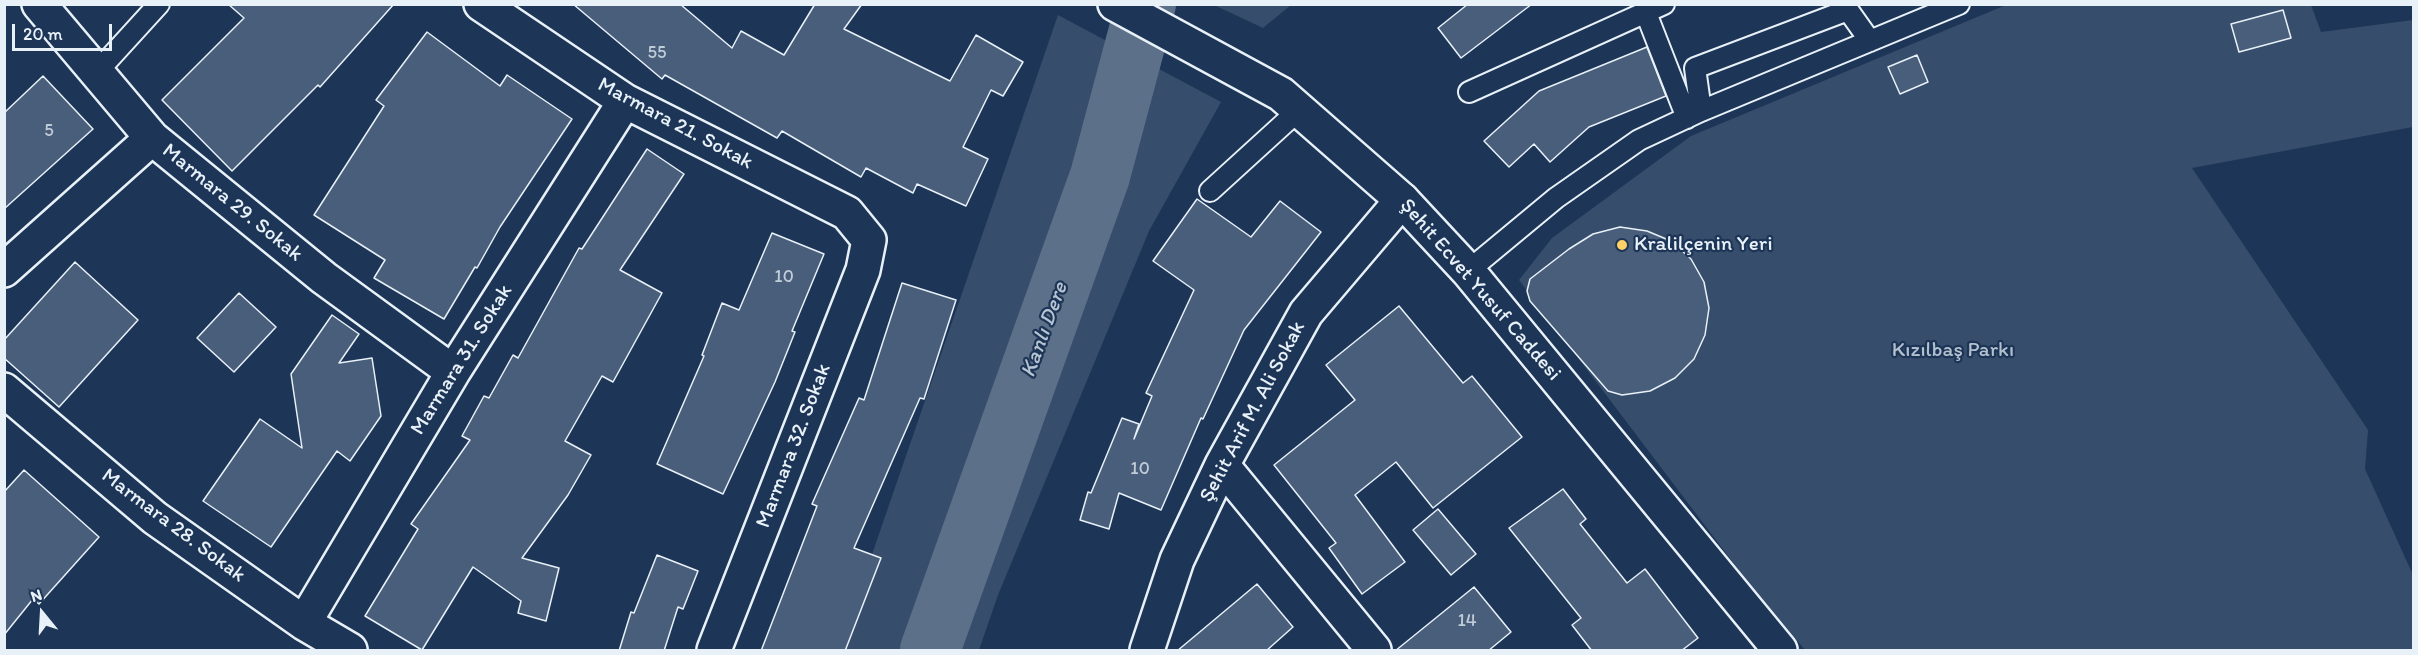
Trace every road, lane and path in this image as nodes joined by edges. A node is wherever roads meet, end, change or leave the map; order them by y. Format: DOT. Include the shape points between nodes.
graph roads {
  1 [pos="39,4"];
  2 [pos="159,4"];
  3 [pos="481,4"];
  4 [pos="1115,4"];
  5 [pos="1959,4"];
  6 [pos="1655,9"];
  7 [pos="1870,41"];
  8 [pos="97,72"];
  9 [pos="1469,92"];
  10 [pos="625,101"];
  11 [pos="1291,101"];
  12 [pos="1694,115"];
  13 [pos="152,138"];
  14 [pos="1210,191"];
  15 [pos="1402,200"];
  16 [pos="869,240"];
  17 [pos="4,270"];
  18 [pos="1468,271"];
  19 [pos="453,372"];
  20 [pos="4,390"];
  21 [pos="1222,465"];
  22 [pos="304,622"];
  23 [pos="350,651"];
  24 [pos="714,651"];
  25 [pos="1147,651"];
  26 [pos="1374,651"];
  27 [pos="1780,651"];
  1 -- 8 [label="street, Marmara 29. Sokak"];
  2 -- 8 [label="lane"];
  3 -- 10 [label="street, Marmara 21. Sokak"];
  4 -- 11 [label="street, Şehit Ecvet Yusuf Caddesi"];
  5 -- 7 [label="lane"];
  6 -- 9 [label="lane"];
  6 -- 12 [label="lane"];
  7 -- 12 [label="lane"];
  7 -- 12 [label="lane" via="1848,10 1695,68"];
  8 -- 13 [label="street, Marmara 29. Sokak"];
  10 -- 16 [label="street, Marmara 21. Sokak" via="848,213"];
  10 -- 19 [label="street, Marmara 31. Sokak"];
  11 -- 14 [label="lane"];
  11 -- 15 [label="street, Şehit Ecvet Yusuf Caddesi"];
  12 -- 18 [label="lane" via="1639,140 1556,198"];
  13 -- 17 [label="street"];
  13 -- 19 [label="street, Marmara 29. Sokak" via="324,278"];
  15 -- 18 [label="street, Şehit Ecvet Yusuf Caddesi"];
  15 -- 21 [label="street, Şehit Arif M. Ali Sokak" via="1306,314"];
  16 -- 24 [label="street, Marmara 32. Sokak" via="863,270"];
  18 -- 27 [label="street, Şehit Ecvet Yusuf Caddesi"];
  19 -- 22 [label="street, Marmara 31. Sokak"];
  20 -- 22 [label="street, Marmara 28. Sokak" via="155,518"];
  21 -- 25 [label="street, Şehit Arif M. Ali Sokak" via="1177,560"];
  21 -- 26 [label="street"];
  22 -- 23 [label="street, Marmara 28. Sokak"];
}
